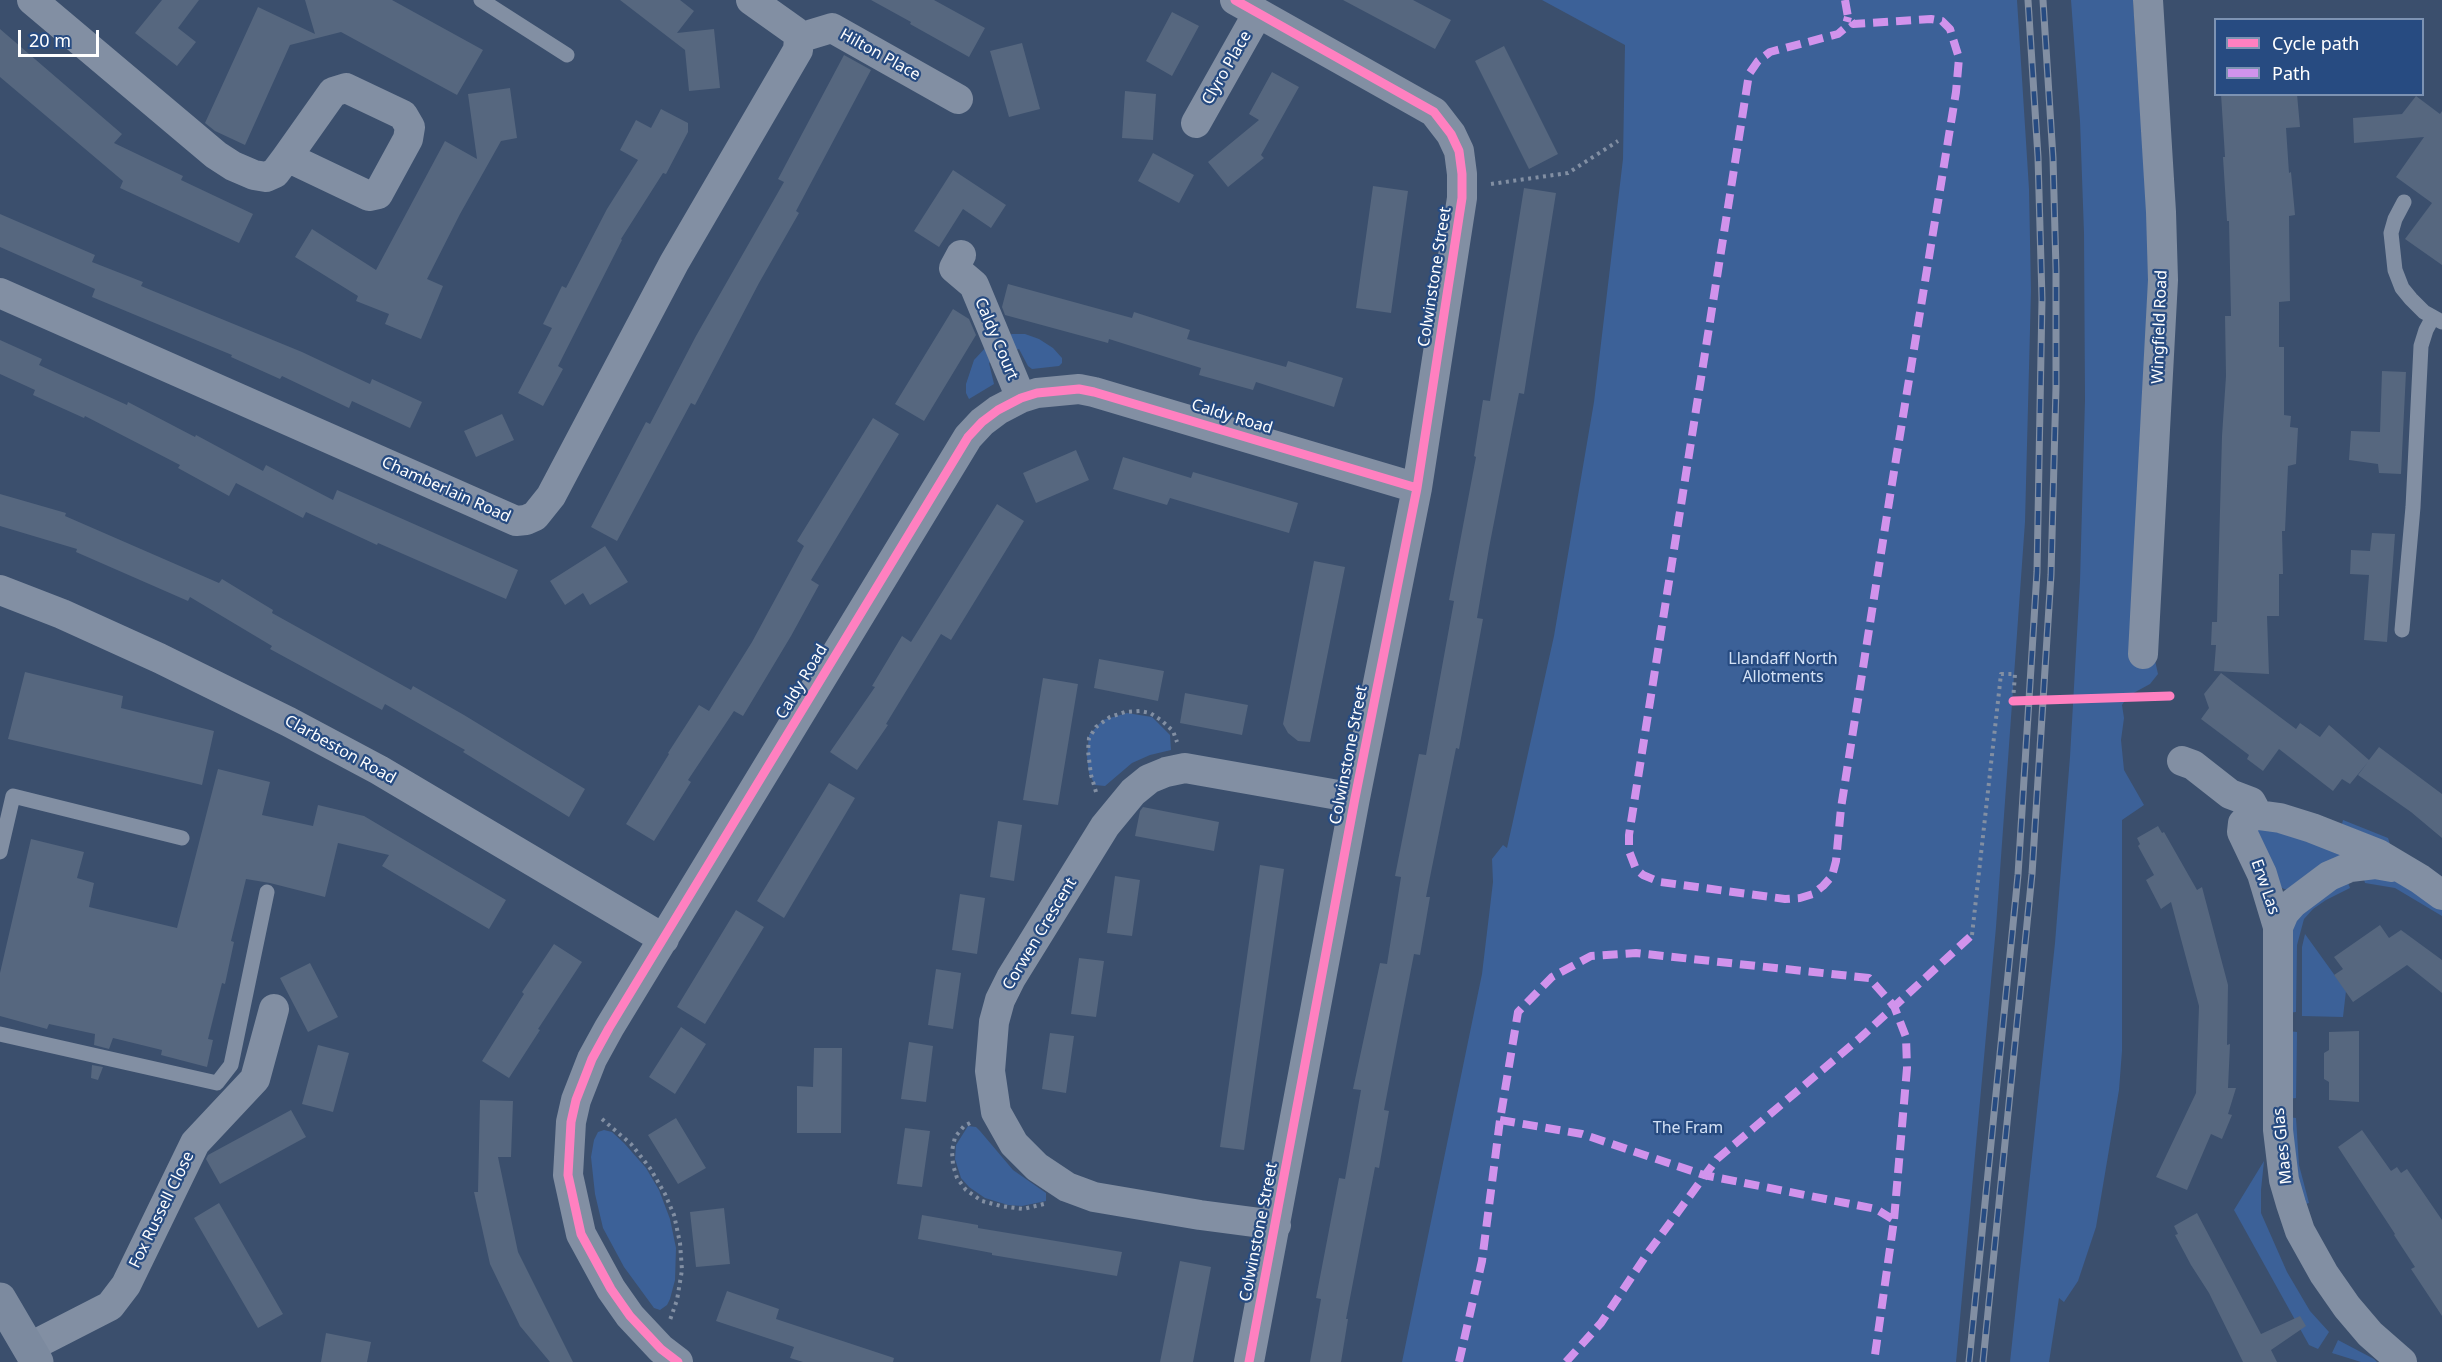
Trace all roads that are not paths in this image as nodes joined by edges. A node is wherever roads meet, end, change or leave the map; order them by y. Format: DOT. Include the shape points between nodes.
graph roads {
  1 [pos="32,0"];
  2 [pos="481,0"];
  3 [pos="751,0"];
  4 [pos="2148,0"];
  5 [pos="1247,7"];
  6 [pos="799,44"];
  7 [pos="567,56"];
  8 [pos="958,99"];
  9 [pos="1196,123"];
  10 [pos="277,167"];
  11 [pos="2404,202"];
  12 [pos="961,255"];
  13 [pos="0,293"];
  14 [pos="2438,320"];
  15 [pos="1021,398"];
  16 [pos="1417,488"];
  17 [pos="0,590"];
  18 [pos="2402,630"];
  19 [pos="2144,654"];
  20 [pos="2182,761"];
  21 [pos="1355,798"];
  22 [pos="2258,815"];
  23 [pos="182,838"];
  24 [pos="0,852"];
  25 [pos="2404,870"];
  26 [pos="267,892"];
  27 [pos="2442,895"];
  28 [pos="2278,927"];
  29 [pos="664,939"];
  30 [pos="274,1009"];
  31 [pos="0,1034"];
  32 [pos="1275,1225"];
  33 [pos="0,1299"];
  34 [pos="33,1354"];
  35 [pos="669,1355"];
  36 [pos="1249,1362"];
  37 [pos="2402,1362"];
  1 -- 10 [label="street" via="216,155 254,175"];
  2 -- 7 [label="lane"];
  3 -- 6 [label="street" via="796,32"];
  4 -- 19 [label="street, Wingfield Road" via="2163,280"];
  5 -- 9 [label="street, Clyro Place"];
  5 -- 16 [label="street, Colwinstone Street" via="1434,112 1459,151 1462,188"];
  6 -- 8 [label="street, Hilton Place" via="832,28"];
  6 -- 13 [label="street, Chamberlain Road" via="674,263 551,496 535,516 526,520 516,521"];
  11 -- 14 [label="lane" via="2391,233 2395,270 2411,299"];
  12 -- 15 [label="street, Caldy Court" via="954,268 974,285"];
  14 -- 18 [label="lane" via="2426,330 2421,346"];
  15 -- 16 [label="street, Caldy Road" via="1058,390 1094,392"];
  15 -- 29 [label="street, Caldy Road" via="982,422 963,444"];
  16 -- 21 [label="street, Colwinstone Street"];
  17 -- 29 [label="street, Clarbeston Road" via="73,619 289,722 389,776"];
  20 -- 22 [label="street" via="2230,794 2251,802"];
  21 -- 32 [label="street, Colwinstone Street"];
  21 -- 32 [label="street, Corwen Crescent" via="1185,768 1149,779 1109,821 1011,978 1000,1000 990,1045 996,1112 1014,1144 1037,1167 1064,1185 1094,1197"];
  22 -- 25 [label="street, Erw Las" via="2312,828 2378,854"];
  22 -- 28 [label="street, Erw Las" via="2243,823 2242,832 2262,874"];
  23 -- 24 [label="lane" via="13,796"];
  25 -- 27 [label="street, Erw Las"];
  25 -- 28 [label="street, Erw Las" via="2375,864 2350,867 2329,876 2293,903"];
  26 -- 31 [label="lane" via="231,1065 217,1083"];
  28 -- 37 [label="street, Maes Glas" via="2278,1130 2286,1188 2300,1231 2324,1274 2370,1334"];
  29 -- 35 [label="street, Caldy Road" via="592,1059 576,1100 568,1175 581,1234 610,1289 630,1316"];
  30 -- 34 [label="street, Fox Russell Close" via="255,1080 195,1143 126,1285 110,1306"];
  32 -- 36 [label="street, Colwinstone Street"];
  33 -- 34 [label="street"];
}
